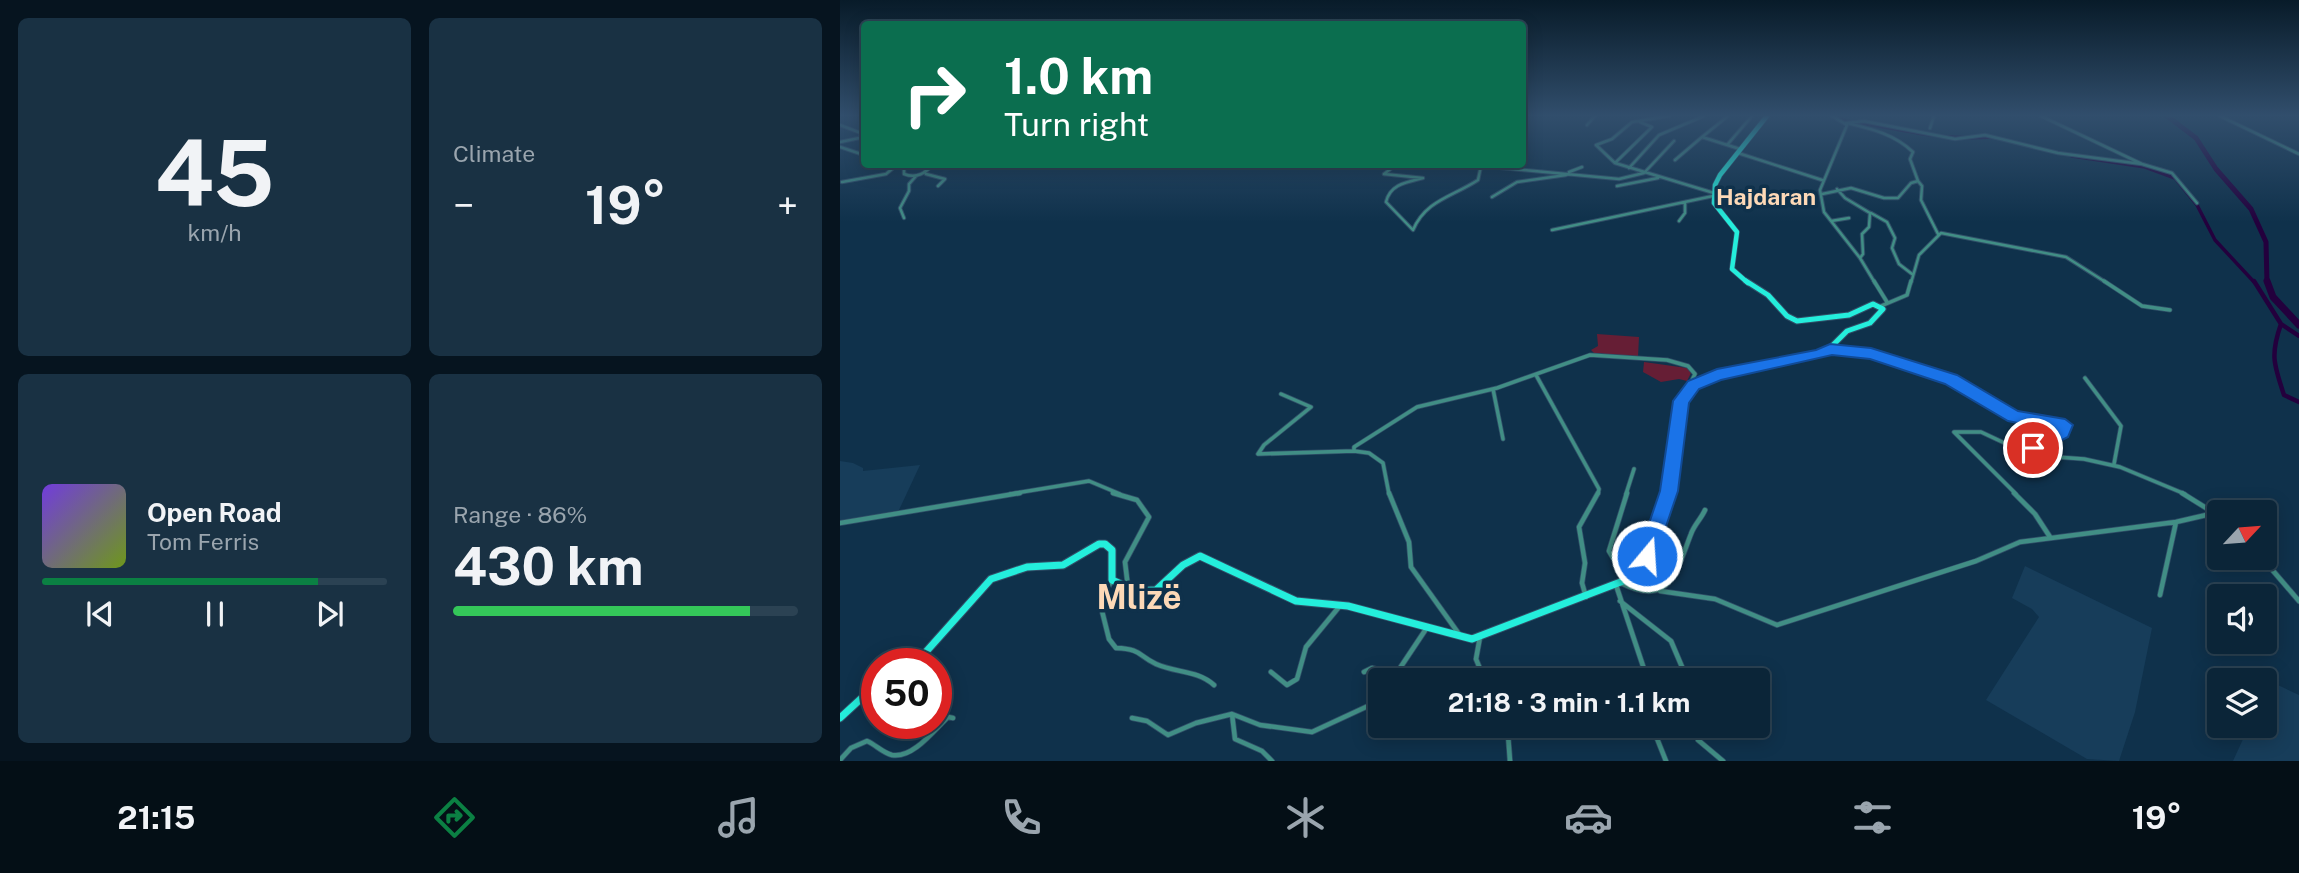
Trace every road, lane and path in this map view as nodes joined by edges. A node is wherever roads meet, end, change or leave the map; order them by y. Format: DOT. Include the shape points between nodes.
graph roads {
  1 [pos="1739,151"];
  2 [pos="1604,152"];
  3 [pos="1627,152"];
  4 [pos="1642,152"];
  5 [pos="1664,152"];
  6 [pos="1685,152"];
  7 [pos="1740,152"];
  8 [pos="1834,152"];
  9 [pos="1913,152"];
  10 [pos="2052,152"];
  11 [pos="2117,152"];
  12 [pos="1675,160"];
  13 [pos="1615,163"];
  14 [pos="2142,163"];
  15 [pos="1582,167"];
  16 [pos="893,168"];
  17 [pos="904,168"];
  18 [pos="930,168"];
  19 [pos="1392,168"];
  20 [pos="1481,168"];
  21 [pos="1503,168"];
  22 [pos="1629,168"];
  23 [pos="1644,173"];
  24 [pos="924,174"];
  25 [pos="1569,174"];
  26 [pos="916,176"];
  27 [pos="1660,177"];
  28 [pos="1822,180"];
  29 [pos="1918,181"];
  30 [pos="842,182"];
  31 [pos="938,186"];
  32 [pos="1617,186"];
  33 [pos="1837,189"];
  34 [pos="1714,194"];
  35 [pos="1821,194"];
  36 [pos="1492,197"];
  37 [pos="1685,202"];
  38 [pos="2195,203"];
  39 [pos="1870,213"];
  40 [pos="904,218"];
  41 [pos="1849,218"];
  42 [pos="1831,220"];
  43 [pos="1679,221"];
  44 [pos="1552,230"];
  45 [pos="1938,234"];
  46 [pos="1860,258"];
  47 [pos="1912,274"];
  48 [pos="1887,302"];
  49 [pos="1881,306"];
  50 [pos="2170,310"];
  51 [pos="1830,350"];
  52 [pos="1536,375"];
  53 [pos="2085,378"];
  54 [pos="1493,389"];
  55 [pos="1281,394"];
  56 [pos="1685,394"];
  57 [pos="1503,439"];
  58 [pos="1354,451"];
  59 [pos="2030,455"];
  60 [pos="2114,464"];
  61 [pos="1634,468"];
  62 [pos="2207,508"];
  63 [pos="1705,510"];
  64 [pos="2207,516"];
  65 [pos="2176,522"];
  66 [pos="840,523"];
  67 [pos="2050,537"];
  68 [pos="2273,570"];
  69 [pos="1112,580"];
  70 [pos="1621,583"];
  71 [pos="1129,589"];
  72 [pos="1660,591"];
  73 [pos="2160,595"];
  74 [pos="1586,597"];
  75 [pos="1620,601"];
  76 [pos="2299,601"];
  77 [pos="1340,605"];
  78 [pos="1427,627"];
  79 [pos="1460,636"];
  80 [pos="1480,637"];
  81 [pos="929,648"];
  82 [pos="1403,668"];
  83 [pos="1480,668"];
  84 [pos="1643,668"];
  85 [pos="1682,668"];
  86 [pos="1368,670"];
  87 [pos="1271,672"];
  88 [pos="1364,672"];
  89 [pos="1214,685"];
  90 [pos="861,699"];
  91 [pos="1368,707"];
  92 [pos="1232,714"];
  93 [pos="840,718"];
  94 [pos="953,718"];
  95 [pos="1132,718"];
  96 [pos="1508,738"];
  97 [pos="1657,738"];
  98 [pos="1698,738"];
  99 [pos="840,760"];
  100 [pos="1272,761"];
  101 [pos="1510,761"];
  102 [pos="1666,761"];
  103 [pos="1723,761"];
  1 -- 34 [label="main road" via="1720,175"];
  2 -- 13 [label="street"];
  3 -- 13 [label="street"];
  4 -- 22 [label="street"];
  5 -- 23 [label="street"];
  6 -- 12 [label="street"];
  7 -- 28 [label="street"];
  8 -- 28 [label="street"];
  9 -- 29 [label="street" via="1910,159"];
  10 -- 14 [label="street"];
  11 -- 14 [label="street"];
  13 -- 22 [label="street"];
  14 -- 38 [label="street" via="2175,175"];
  15 -- 25 [label="street"];
  16 -- 30 [label="street" via="886,174"];
  17 -- 26 [label="street" via="905,175"];
  18 -- 24 [label="street"];
  19 -- 20 [label="street" via="1384,174 1423,178 1396,186 1386,198 1411,230 1420,214 1437,201 1478,180"];
  21 -- 25 [label="street"];
  22 -- 23 [label="street"];
  23 -- 25 [label="street" via="1609,179"];
  23 -- 27 [label="street"];
  24 -- 26 [label="street"];
  24 -- 31 [label="street" via="945,178"];
  25 -- 36 [label="street" via="1532,178"];
  26 -- 40 [label="street" via="900,208"];
  27 -- 32 [label="street"];
  27 -- 34 [label="street"];
  28 -- 35 [label="street"];
  29 -- 33 [label="street" via="1893,198"];
  29 -- 45 [label="street" via="1921,200"];
  33 -- 35 [label="street"];
  33 -- 39 [label="street"];
  34 -- 37 [label="street"];
  34 -- 49 [label="main road" via="1714,203 1737,232 1732,269 1768,295 1789,318 1804,321"];
  35 -- 42 [label="street"];
  37 -- 43 [label="street" via="1685,214"];
  37 -- 44 [label="street"];
  39 -- 46 [label="street"];
  39 -- 47 [label="street" via="1892,229 1896,260"];
  41 -- 42 [label="street"];
  42 -- 46 [label="street"];
  45 -- 47 [label="street" via="1923,249"];
  45 -- 50 [label="street" via="2066,257 2142,306"];
  46 -- 48 [label="street"];
  47 -- 48 [label="street" via="1907,295"];
  48 -- 49 [label="street"];
  49 -- 51 [label="main road" via="1882,312 1870,323 1847,331"];
  51 -- 56 [label="main road" via="1717,375"];
  51 -- 59 [label="street" via="1871,353 1940,375 2014,417 2065,425 2066,430 2033,448"];
  52 -- 54 [label="street"];
  52 -- 56 [label="street" via="1590,355 1667,360 1695,371"];
  52 -- 74 [label="street" via="1599,489 1579,527"];
  53 -- 60 [label="street" via="2121,426"];
  54 -- 57 [label="street"];
  54 -- 58 [label="street" via="1417,407 1357,444"];
  55 -- 58 [label="street" via="1311,407 1258,454"];
  56 -- 70 [label="main road" via="1679,407 1666,501 1642,567"];
  58 -- 79 [label="street" via="1369,453 1383,463 1392,502 1409,542 1411,567"];
  59 -- 60 [label="street"];
  59 -- 67 [label="street" via="1988,436 1954,432 2030,508"];
  60 -- 62 [label="street" via="2161,481"];
  61 -- 70 [label="street" via="1608,551"];
  63 -- 72 [label="street" via="1691,531 1673,580"];
  64 -- 65 [label="street"];
  65 -- 67 [label="street"];
  65 -- 73 [label="street"];
  66 -- 71 [label="street" via="1089,481 1106,491 1131,496 1148,512 1123,567"];
  67 -- 72 [label="street" via="2020,542 1976,561 1777,625 1715,599"];
  68 -- 76 [label="street"];
  69 -- 71 [label="main road"];
  69 -- 81 [label="main road" via="1113,556 1105,544 1093,545 1057,566 1003,573 981,586"];
  69 -- 89 [label="street" via="1100,603 1109,639 1116,648 1136,649 1156,664 1204,676"];
  70 -- 72 [label="street" via="1637,590"];
  70 -- 74 [label="main road"];
  70 -- 75 [label="street"];
  71 -- 77 [label="main road" via="1153,592 1171,581 1186,562 1200,556 1291,600"];
  74 -- 80 [label="main road"];
  75 -- 84 [label="street"];
  75 -- 85 [label="street" via="1671,641"];
  77 -- 78 [label="main road"];
  77 -- 87 [label="street" via="1304,650 1296,682 1287,685"];
  78 -- 79 [label="main road"];
  78 -- 82 [label="street"];
  79 -- 80 [label="main road"];
  80 -- 83 [label="street" via="1476,659"];
  86 -- 88 [label="street"];
  90 -- 93 [label="main road"];
  91 -- 92 [label="street" via="1312,732 1260,724"];
  92 -- 95 [label="street" via="1172,735"];
  92 -- 100 [label="street" via="1235,739"];
  94 -- 99 [label="street" via="948,717 900,755 889,755 873,743 862,742"];
  96 -- 101 [label="street"];
  97 -- 102 [label="street"];
  98 -- 103 [label="street"];
}
